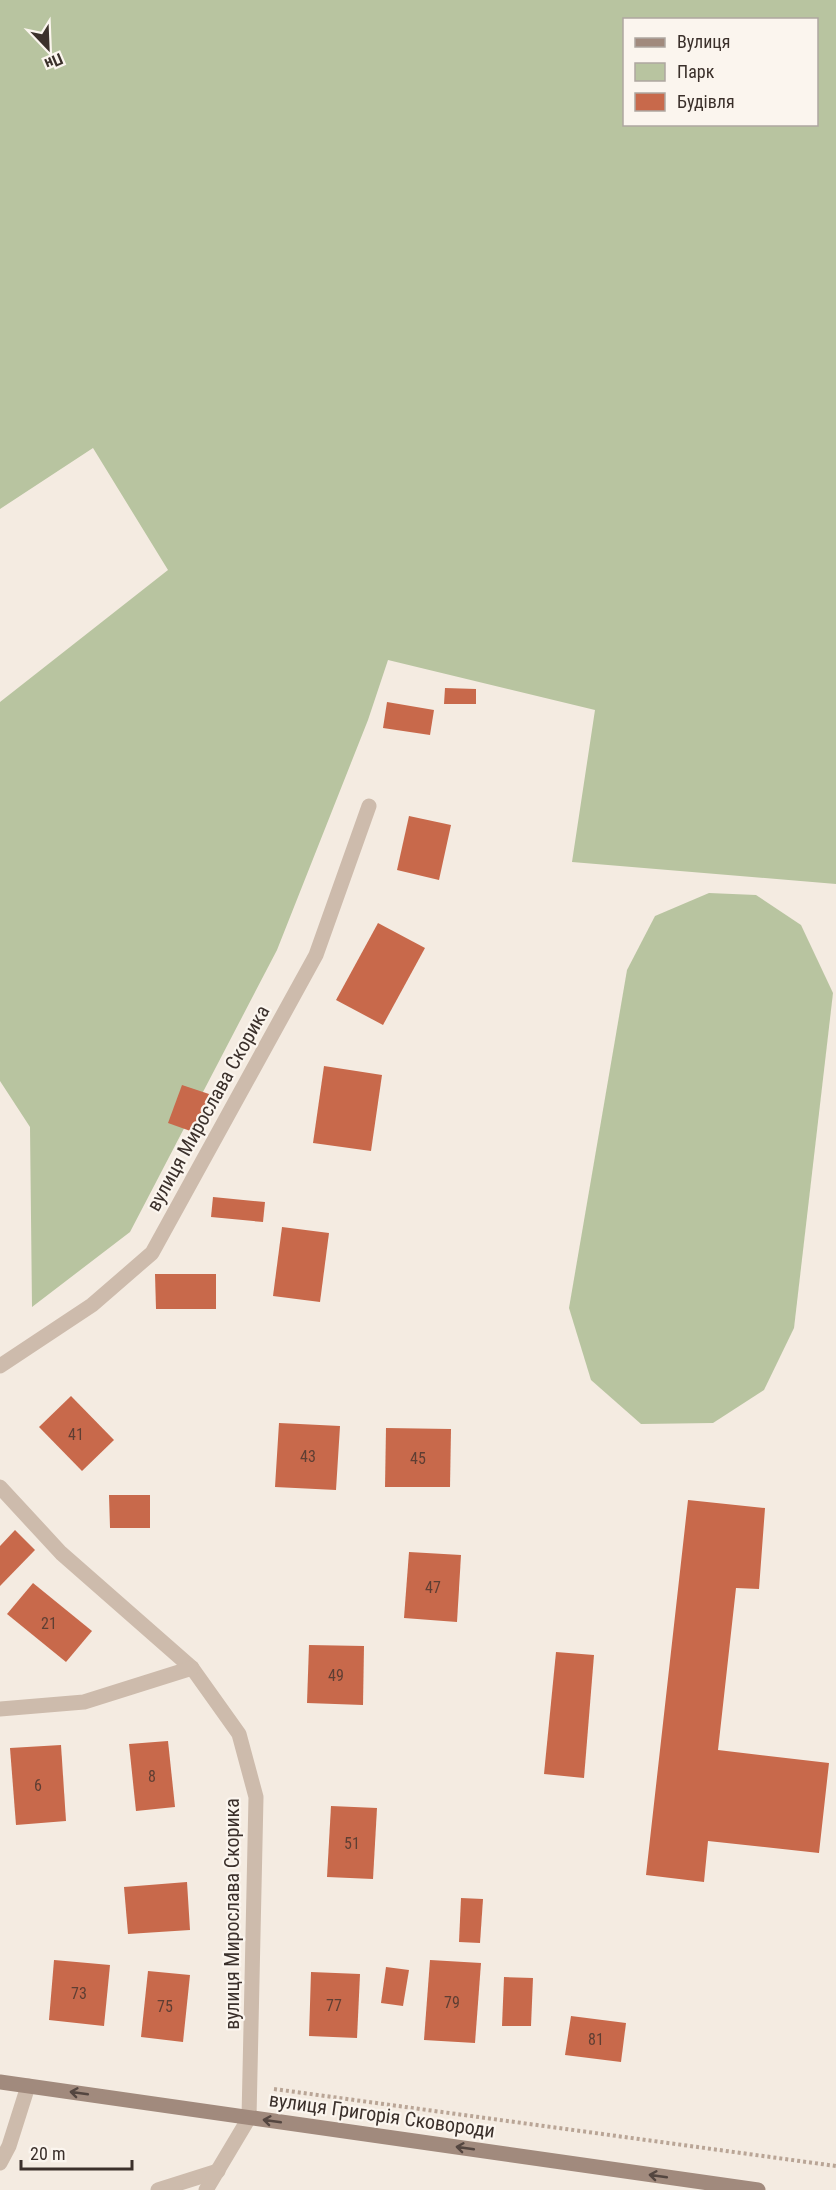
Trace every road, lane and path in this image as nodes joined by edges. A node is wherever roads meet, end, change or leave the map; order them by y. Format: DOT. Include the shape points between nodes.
graph roads {
  1 [pos="369,806"];
  2 [pos="0,1366"];
  3 [pos="0,1487"];
  4 [pos="192,1668"];
  5 [pos="0,1709"];
  6 [pos="0,2082"];
  7 [pos="28,2086"];
  8 [pos="251,2086"];
  9 [pos="249,2118"];
  10 [pos="0,2163"];
  11 [pos="836,2166"];
  12 [pos="218,2171"];
  13 [pos="158,2190"];
  14 [pos="206,2190"];
  15 [pos="758,2190"];
  1 -- 2 [label="street, вулиця Мирослава Скорика" via="316,955 152,1253 92,1305"];
  3 -- 4 [label="street, вулиця Мирослава Скорика" via="61,1554"];
  4 -- 5 [label="street" via="84,1702"];
  4 -- 8 [label="street, вулиця Мирослава Скорика" via="239,1734 256,1797"];
  6 -- 7 [label="street, вулиця Григорія Сковороди"];
  9 -- 7 [label="street, вулиця Григорія Сковороди, one-way"];
  7 -- 10 [label="street"];
  8 -- 9 [label="street, вулиця Мирослава Скорика"];
  8 -- 11 [label="path"];
  9 -- 12 [label="street"];
  15 -- 9 [label="street, вулиця Григорія Сковороди, one-way"];
  12 -- 13 [label="street"];
  12 -- 14 [label="street"];
}
